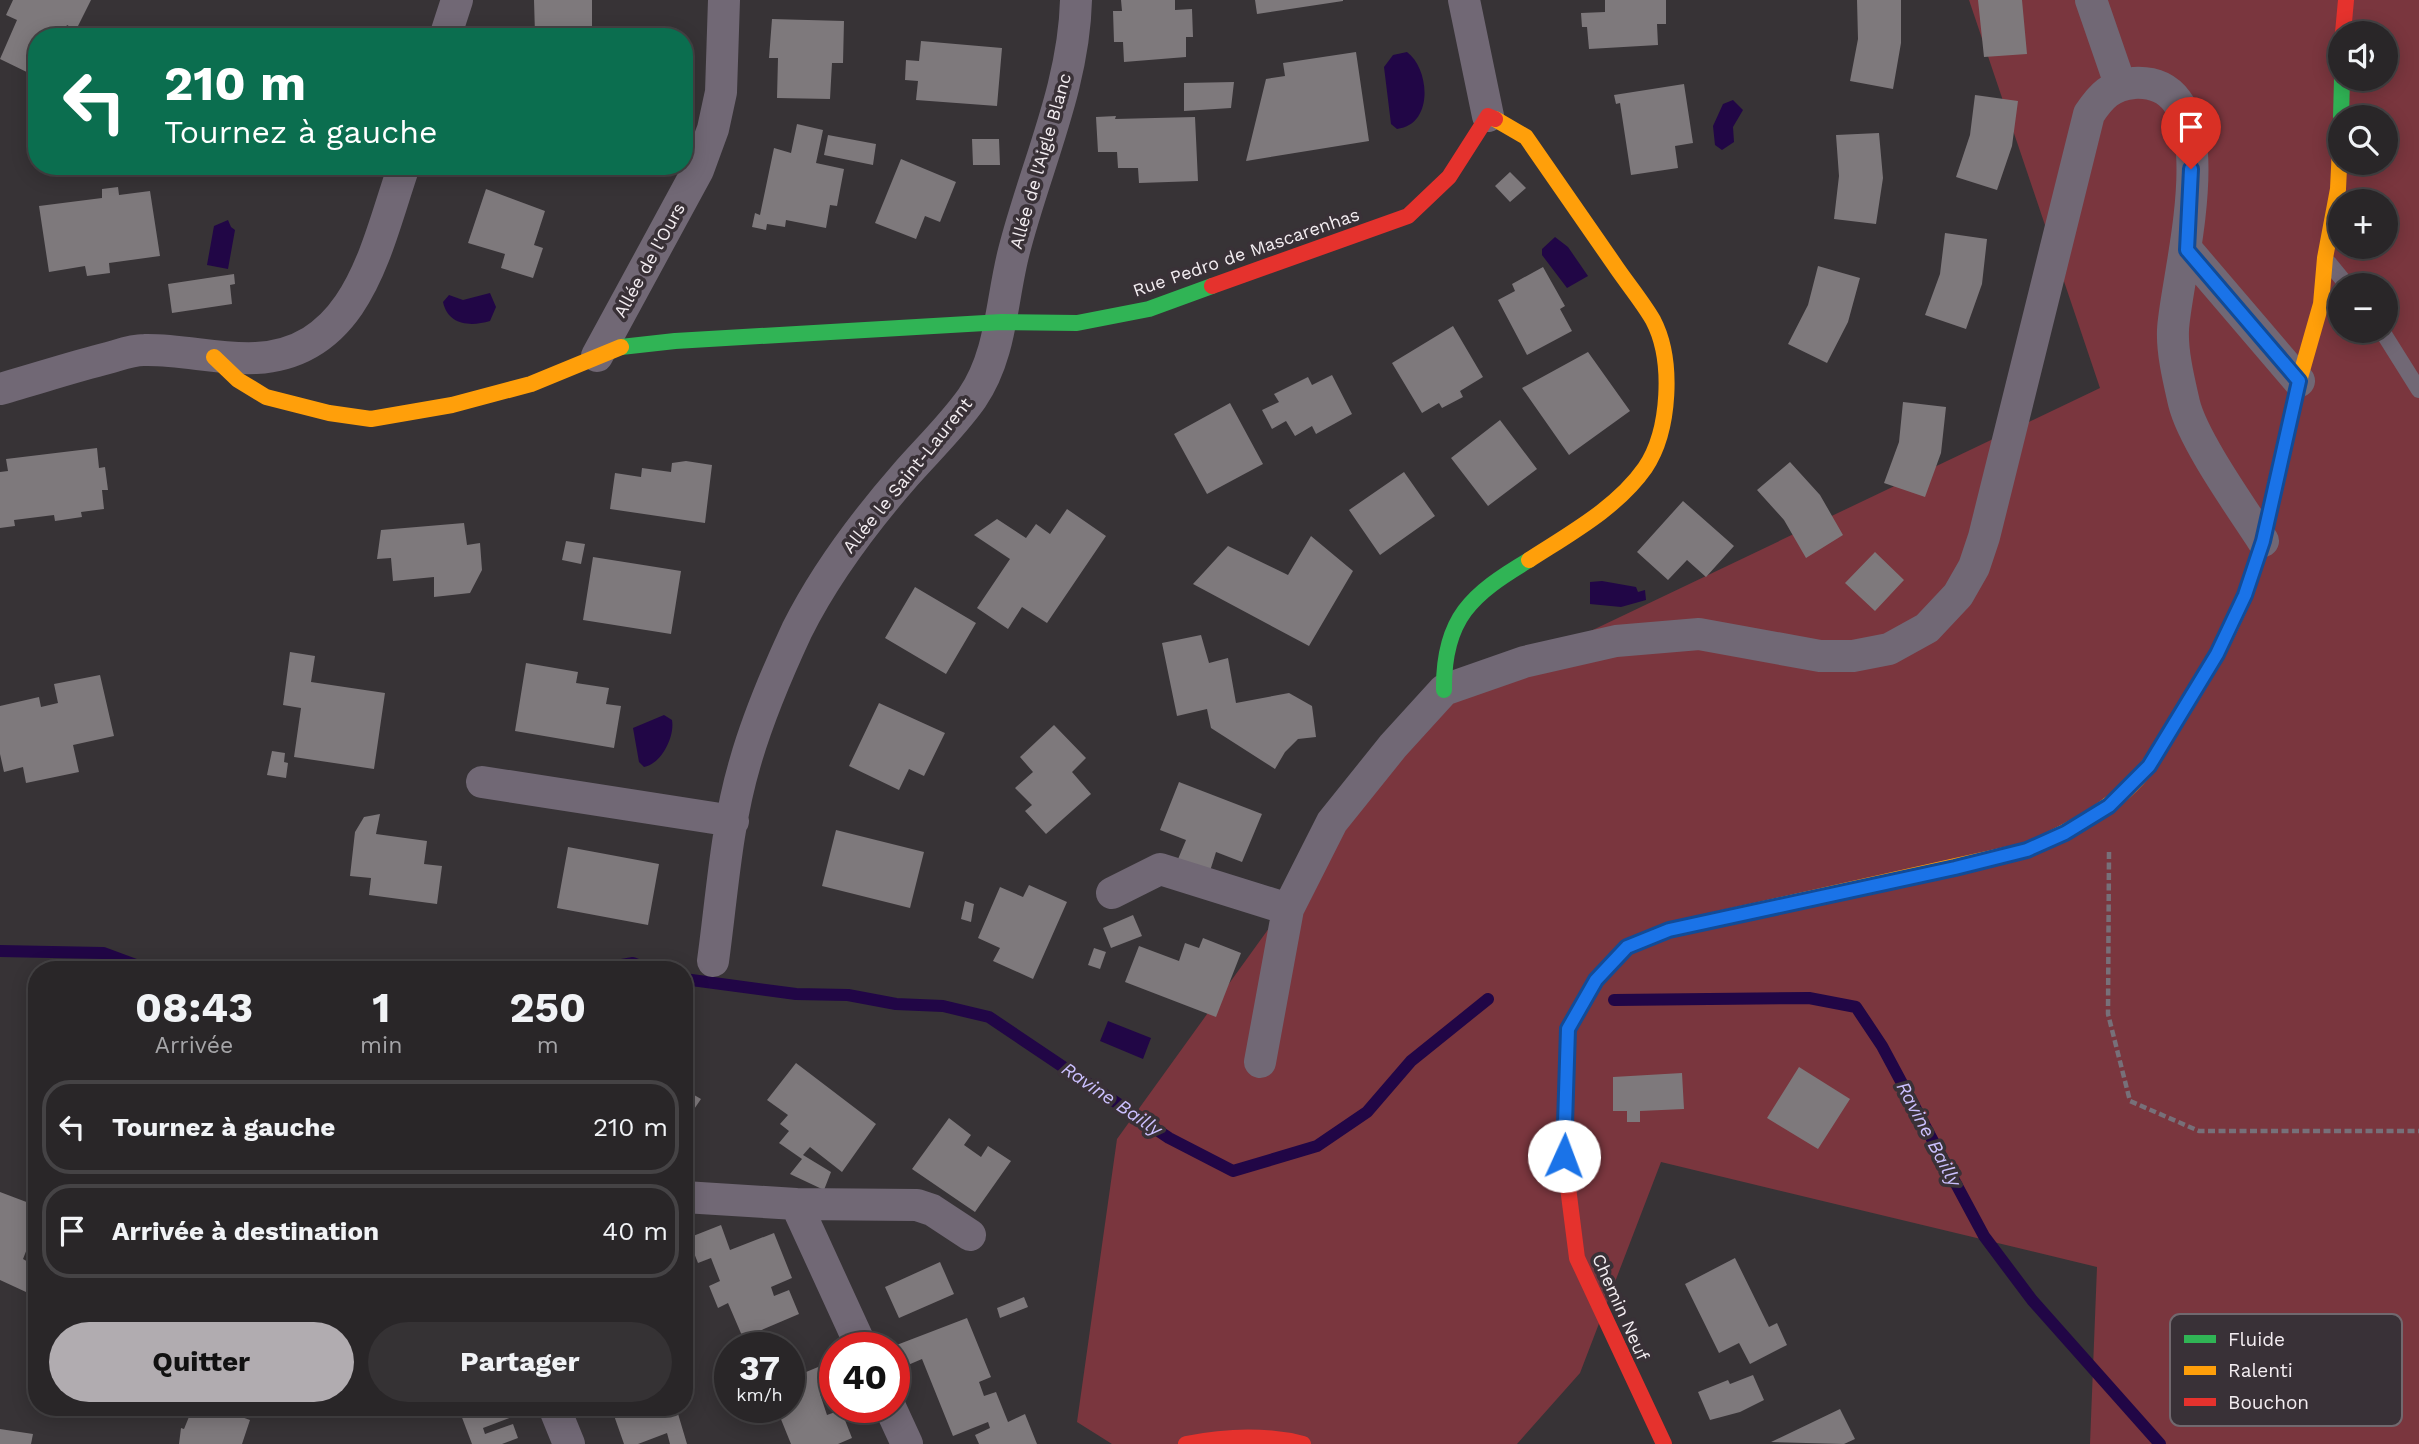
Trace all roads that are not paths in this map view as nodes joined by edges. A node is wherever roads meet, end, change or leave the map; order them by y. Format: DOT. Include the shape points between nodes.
graph roads {
  1 [pos="457,0"];
  2 [pos="724,0"];
  3 [pos="1076,0"];
  4 [pos="1464,0"];
  5 [pos="2091,0"];
  6 [pos="2346,0"];
  7 [pos="2344,21"];
  8 [pos="448,28"];
  9 [pos="2120,85"];
  10 [pos="1488,116"];
  11 [pos="401,175"];
  12 [pos="2339,175"];
  13 [pos="2187,250"];
  14 [pos="2325,258"];
  15 [pos="2337,273"];
  16 [pos="1002,322"];
  17 [pos="2390,343"];
  18 [pos="597,356"];
  19 [pos="214,357"];
  20 [pos="2299,381"];
  21 [pos="0,389"];
  22 [pos="2419,390"];
  23 [pos="2263,541"];
  24 [pos="1444,691"];
  25 [pos="482,782"];
  26 [pos="733,821"];
  27 [pos="1112,893"];
  28 [pos="1288,909"];
  29 [pos="713,961"];
  30 [pos="1260,1062"];
  31 [pos="693,1198"];
  32 [pos="796,1204"];
  33 [pos="970,1234"];
  34 [pos="855,1332"];
  35 [pos="558,1416"];
  36 [pos="897,1423"];
  37 [pos="569,1444"];
  38 [pos="907,1444"];
  39 [pos="1186,1444"];
  40 [pos="1303,1444"];
  41 [pos="1664,1444"];
  1 -- 8 [label="street"];
  2 -- 18 [label="street, Allée de l'Ours" via="721,92 713,130 698,170"];
  3 -- 16 [label="street, Allée de l'Aigle Blanc" via="1075,26 1054,123 1014,250"];
  4 -- 10 [label="street"];
  5 -- 9 [label="street"];
  6 -- 7 [label="street"];
  9 -- 13 [label="street" via="2154,86 2182,109 2189,124 2193,142"];
  9 -- 24 [label="street" via="2102,95 2088,114 1974,567 1958,595 1927,628 1889,649 1853,656 1821,656 1699,634 1616,641 1524,662"];
  10 -- 16 [label="street, Rue Pedro de Mascarenhas" via="1449,177 1408,216 1149,309 1077,323"];
  10 -- 24 [label="street" via="1526,137 1654,322 1665,354 1668,390 1663,435 1638,479 1601,514 1482,588 1463,610 1443,660"];
  11 -- 19 [label="street" via="363,281 334,327 278,356"];
  12 -- 14 [label="street, Chemin Neuf"];
  13 -- 20 [label="street"];
  13 -- 23 [label="street" via="2173,330 2185,407"];
  14 -- 15 [label="lane"];
  14 -- 20 [label="street, Chemin Neuf" via="2321,304"];
  16 -- 18 [label="street, Rue Pedro de Mascarenhas" via="675,341 613,348"];
  16 -- 26 [label="street, Allée le Saint-Laurent" via="973,396 844,552 799,628 766,700 744,765"];
  17 -- 22 [label="lane"];
  18 -- 19 [label="street, Rue Pedro de Mascarenhas" via="531,384 452,405 371,419 329,414 266,397 238,380"];
  19 -- 21 [label="street" via="141,350"];
  20 -- 23 [label="street, Chemin Neuf"];
  23 -- 41 [label="street, Chemin Neuf" via="2245,595 2188,705 2149,766 2109,806 2027,850 1669,930 1627,947 1596,980 1568,1029 1564,1156 1577,1258"];
  24 -- 28 [label="street" via="1332,822"];
  25 -- 26 [label="street"];
  26 -- 29 [label="street, Allée le Saint-Laurent"];
  27 -- 28 [label="street" via="1160,869"];
  28 -- 30 [label="street"];
  31 -- 32 [label="street"];
  32 -- 33 [label="street" via="917,1205"];
  32 -- 34 [label="street"];
  35 -- 37 [label="street"];
  36 -- 38 [label="street"];
  39 -- 40 [label="street" via="1279,1436"];
}
